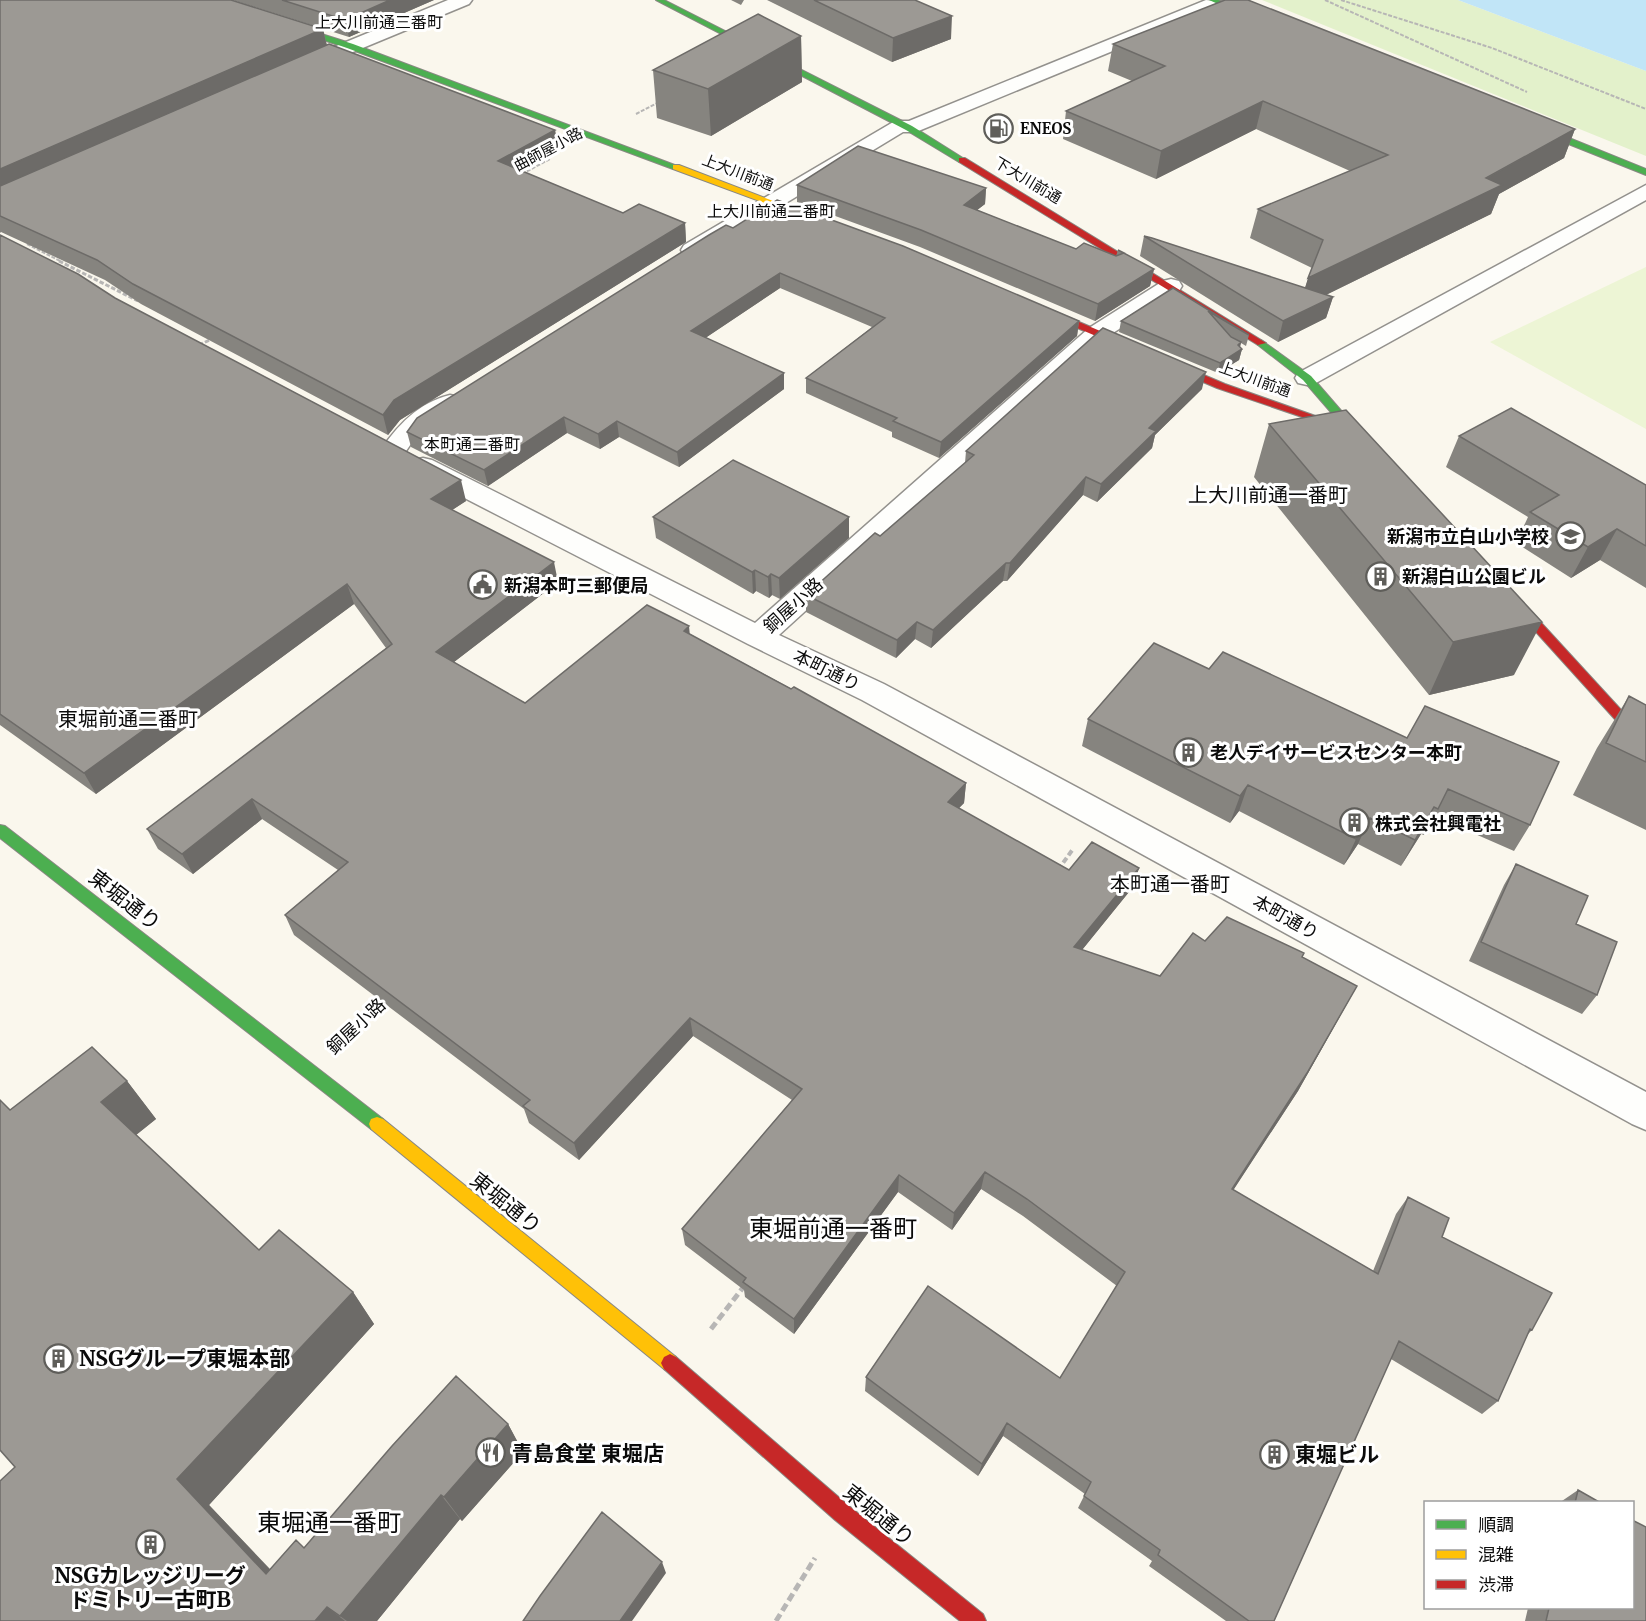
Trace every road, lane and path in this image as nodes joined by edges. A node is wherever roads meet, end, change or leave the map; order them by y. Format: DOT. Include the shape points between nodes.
graph roads {
  1 [pos="208,0"];
  2 [pos="463,0"];
  3 [pos="659,0"];
  4 [pos="1325,0"];
  5 [pos="1341,0"];
  6 [pos="1214,1"];
  7 [pos="1271,24"];
  8 [pos="350,46"];
  9 [pos="296,70"];
  10 [pos="1528,92"];
  11 [pos="666,98"];
  12 [pos="1646,109"];
  13 [pos="1514,119"];
  14 [pos="906,127"];
  15 [pos="595,136"];
  16 [pos="1646,172"];
  17 [pos="522,175"];
  18 [pos="1646,191"];
  19 [pos="770,201"];
  20 [pos="824,222"];
  21 [pos="670,264"];
  22 [pos="1171,286"];
  23 [pos="1021,301"];
  24 [pos="1097,333"];
  25 [pos="218,335"];
  26 [pos="197,346"];
  27 [pos="1307,378"];
  28 [pos="470,389"];
  29 [pos="1350,430"];
  30 [pos="1374,454"];
  31 [pos="1503,588"];
  32 [pos="758,637"];
  33 [pos="1646,746"];
  34 [pos="1097,813"];
  35 [pos="0,830"];
  36 [pos="1051,880"];
  37 [pos="388,997"];
  38 [pos="309,1069"];
  39 [pos="1646,1112"];
  40 [pos="752,1276"];
  41 [pos="679,1370"];
  42 [pos="842,1513"];
  43 [pos="776,1621"];
  44 [pos="976,1621"];
  1 -- 8 [label="street, 上大川前通"];
  2 -- 8 [label="street"];
  3 -- 14 [label="street, 下大川前通"];
  4 -- 10 [label="path"];
  5 -- 12 [label="path" via="1492,48"];
  6 -- 7 [label="street"];
  6 -- 14 [label="street"];
  8 -- 9 [label="street"];
  8 -- 15 [label="street, 上大川前通"];
  11 -- 15 [label="path, 曲師屋小路"];
  13 -- 16 [label="street"];
  14 -- 19 [label="street"];
  14 -- 22 [label="street, 下大川前通"];
  15 -- 17 [label="path, 曲師屋小路"];
  15 -- 19 [label="street, 上大川前通"];
  18 -- 27 [label="street"];
  19 -- 20 [label="street, 上大川前通"];
  19 -- 21 [label="street"];
  22 -- 24 [label="street, 銅屋小路"];
  22 -- 27 [label="street, 下大川前通" via="1249,334"];
  23 -- 24 [label="street, 上大川前通"];
  24 -- 29 [label="street, 上大川前通" via="1221,386"];
  24 -- 32 [label="street, 銅屋小路"];
  25 -- 26 [label="path"];
  27 -- 29 [label="street, 下大川前通"];
  28 -- 32 [label="street, 本町通り" via="383,445"];
  29 -- 30 [label="street, 下大川前通"];
  31 -- 33 [label="street"];
  32 -- 34 [label="street, 本町通り" via="873,692"];
  34 -- 36 [label="path"];
  34 -- 39 [label="street, 本町通り"];
  35 -- 38 [label="street, 東堀通り"];
  37 -- 38 [label="path, 銅屋小路"];
  38 -- 41 [label="street, 東堀通り"];
  40 -- 41 [label="path"];
  41 -- 42 [label="street, 東堀通り"];
  42 -- 43 [label="path"];
  42 -- 44 [label="street, 東堀通り"];
}
